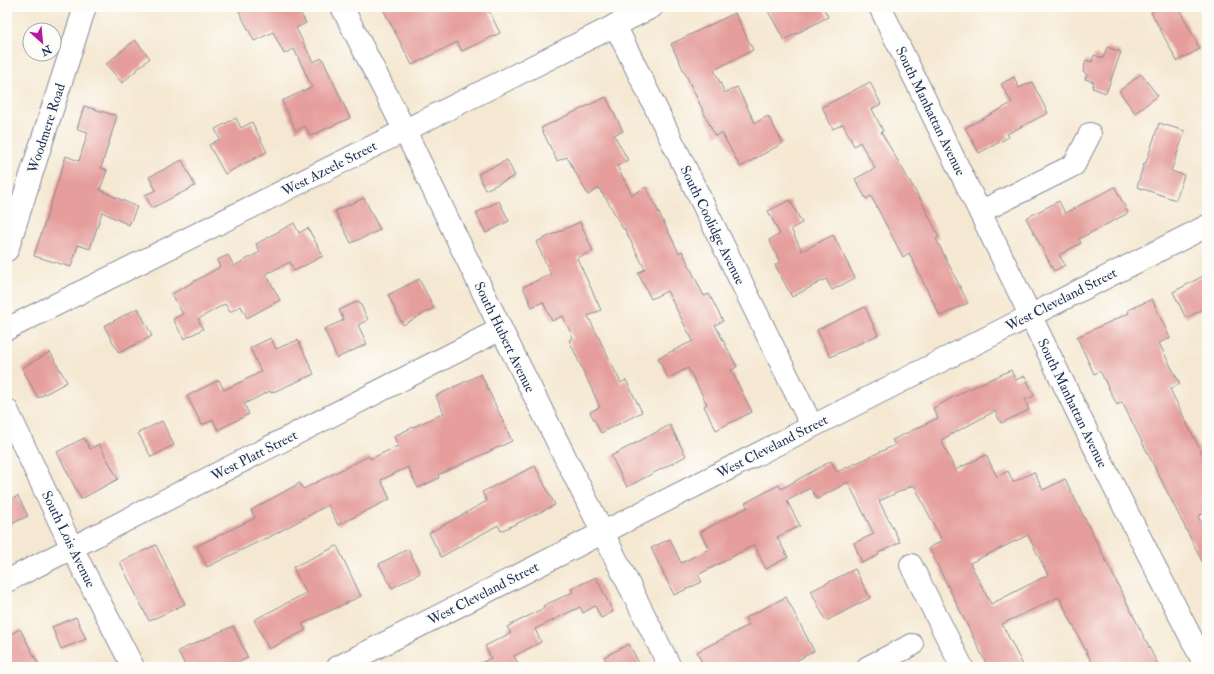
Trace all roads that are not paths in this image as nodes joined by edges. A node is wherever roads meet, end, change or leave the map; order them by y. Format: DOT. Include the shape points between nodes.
graph roads {
  1 [pos="85,7"];
  2 [pos="342,7"];
  3 [pos="652,7"];
  4 [pos="880,7"];
  5 [pos="615,25"];
  6 [pos="405,130"];
  7 [pos="1090,134"];
  8 [pos="980,212"];
  9 [pos="1207,226"];
  10 [pos="7,250"];
  11 [pos="1030,315"];
  12 [pos="7,329"];
  13 [pos="500,329"];
  14 [pos="7,410"];
  15 [pos="812,426"];
  16 [pos="602,532"];
  17 [pos="72,548"];
  18 [pos="911,565"];
  19 [pos="7,582"];
  20 [pos="912,645"];
  21 [pos="134,667"];
  22 [pos="338,667"];
  23 [pos="670,667"];
  24 [pos="868,667"];
  25 [pos="962,667"];
  26 [pos="1206,667"];
  1 -- 10 [label="street, Woodmere Road"];
  2 -- 6 [label="street, South Hubert Avenue"];
  3 -- 5 [label="street, West Azeele Street"];
  4 -- 8 [label="street, South Manhattan Avenue"];
  5 -- 6 [label="street, West Azeele Street"];
  5 -- 15 [label="street, South Coolidge Avenue"];
  6 -- 12 [label="street, West Azeele Street"];
  6 -- 13 [label="street, South Hubert Avenue"];
  7 -- 8 [label="street" via="1074,165"];
  8 -- 11 [label="street, South Manhattan Avenue"];
  9 -- 11 [label="street, West Cleveland Street"];
  11 -- 15 [label="street, West Cleveland Street"];
  11 -- 26 [label="street, South Manhattan Avenue"];
  13 -- 16 [label="street, South Hubert Avenue"];
  13 -- 17 [label="street, West Platt Street"];
  14 -- 17 [label="street, South Lois Avenue"];
  15 -- 16 [label="street, West Cleveland Street"];
  16 -- 22 [label="street, West Cleveland Street"];
  16 -- 23 [label="street, South Hubert Avenue"];
  17 -- 19 [label="street, West Platt Street"];
  17 -- 21 [label="street, South Lois Avenue"];
  18 -- 25 [label="street"];
  20 -- 24 [label="street"];
}
